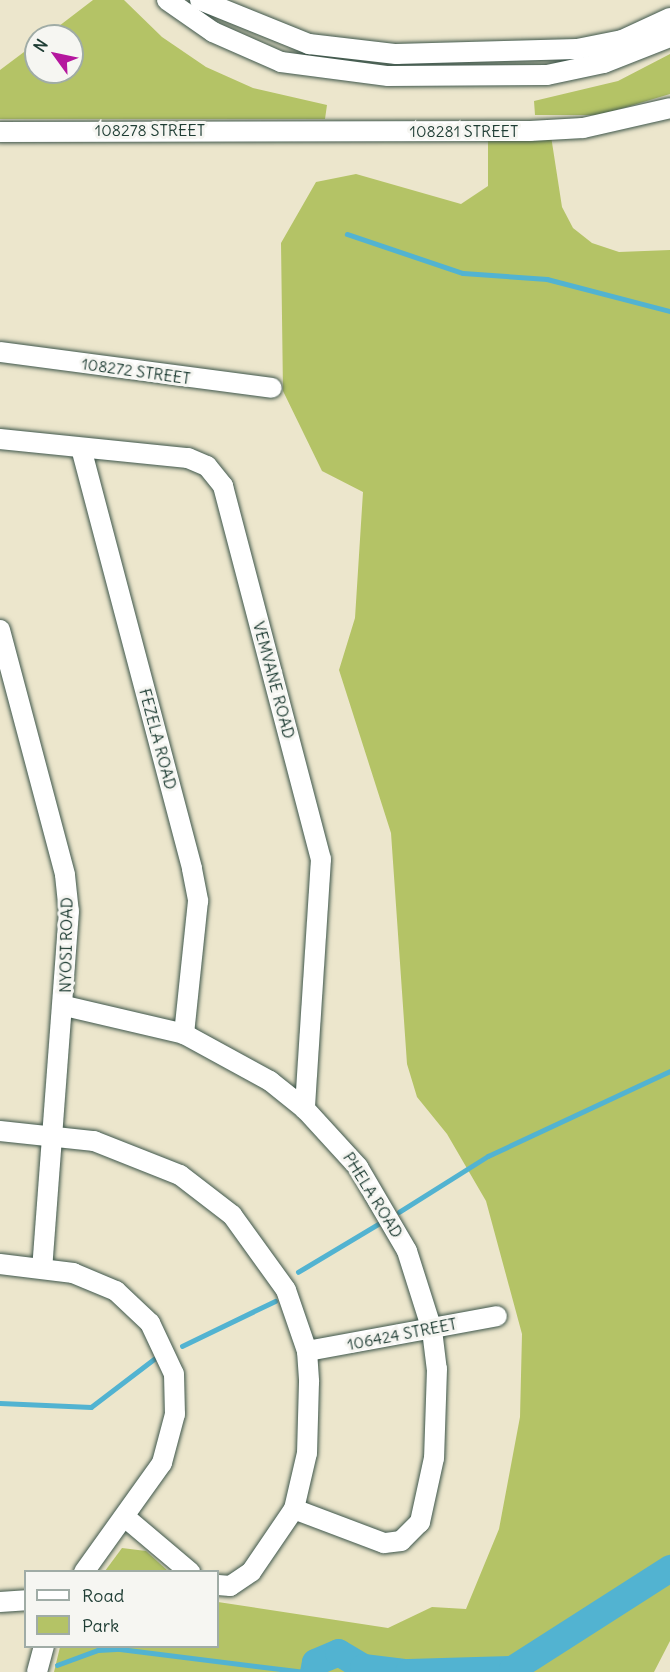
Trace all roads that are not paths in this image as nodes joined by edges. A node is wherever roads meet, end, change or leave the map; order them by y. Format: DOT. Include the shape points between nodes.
graph roads {
  1 [pos="167,0"];
  2 [pos="200,0"];
  3 [pos="670,18"];
  4 [pos="670,37"];
  5 [pos="670,108"];
  6 [pos="255,129"];
  7 [pos="0,132"];
  8 [pos="0,352"];
  9 [pos="272,388"];
  10 [pos="0,439"];
  11 [pos="81,448"];
  12 [pos="0,630"];
  13 [pos="65,1006"];
  14 [pos="184,1034"];
  15 [pos="305,1108"];
  16 [pos="0,1131"];
  17 [pos="54,1135"];
  18 [pos="0,1264"];
  19 [pos="42,1267"];
  20 [pos="497,1316"];
  21 [pos="432,1330"];
  22 [pos="307,1351"];
  23 [pos="294,1509"];
  24 [pos="126,1518"];
  25 [pos="86,1570"];
  26 [pos="188,1570"];
  27 [pos="219,1585"];
  28 [pos="24,1600"];
  29 [pos="0,1602"];
  30 [pos="44,1648"];
  31 [pos="37,1672"];
  1 -- 4 [label="street" via="213,32 281,62 388,76 547,75 604,63"];
  2 -- 3 [label="street" via="309,44 384,53 577,49 622,40"];
  5 -- 6 [label="street, 108281 STREET" via="584,128 530,131"];
  6 -- 7 [label="street, 108278 STREET"];
  8 -- 9 [label="street, 108272 STREET"];
  10 -- 11 [label="street, VEMVANE ROAD"];
  11 -- 14 [label="street, FEZELA ROAD" via="195,883"];
  11 -- 15 [label="street, VEMVANE ROAD" via="188,458 207,466 223,486 321,859"];
  12 -- 13 [label="street, NYOSI ROAD" via="65,875"];
  13 -- 14 [label="street, PHELA ROAD"];
  13 -- 17 [label="street, NYOSI ROAD"];
  14 -- 15 [label="street, PHELA ROAD" via="241,1063"];
  15 -- 21 [label="street, PHELA ROAD" via="358,1167 392,1221 419,1280"];
  16 -- 17 [label="street"];
  17 -- 19 [label="street, NYOSI ROAD"];
  17 -- 22 [label="street" via="147,1158 209,1195 274,1267"];
  18 -- 19 [label="street"];
  19 -- 24 [label="street" via="116,1291 141,1311 167,1350 176,1397 173,1430 162,1463"];
  20 -- 21 [label="street, 106424 STREET"];
  21 -- 22 [label="street, 106424 STREET"];
  21 -- 23 [label="street, PHELA ROAD" via="437,1426 425,1509 415,1530 401,1541 384,1543"];
  22 -- 23 [label="street" via="310,1425"];
  23 -- 27 [label="street" via="251,1572 230,1586"];
  24 -- 25 [label="street"];
  24 -- 26 [label="street"];
  28 -- 29 [label="street"];
  30 -- 31 [label="street"];
}
